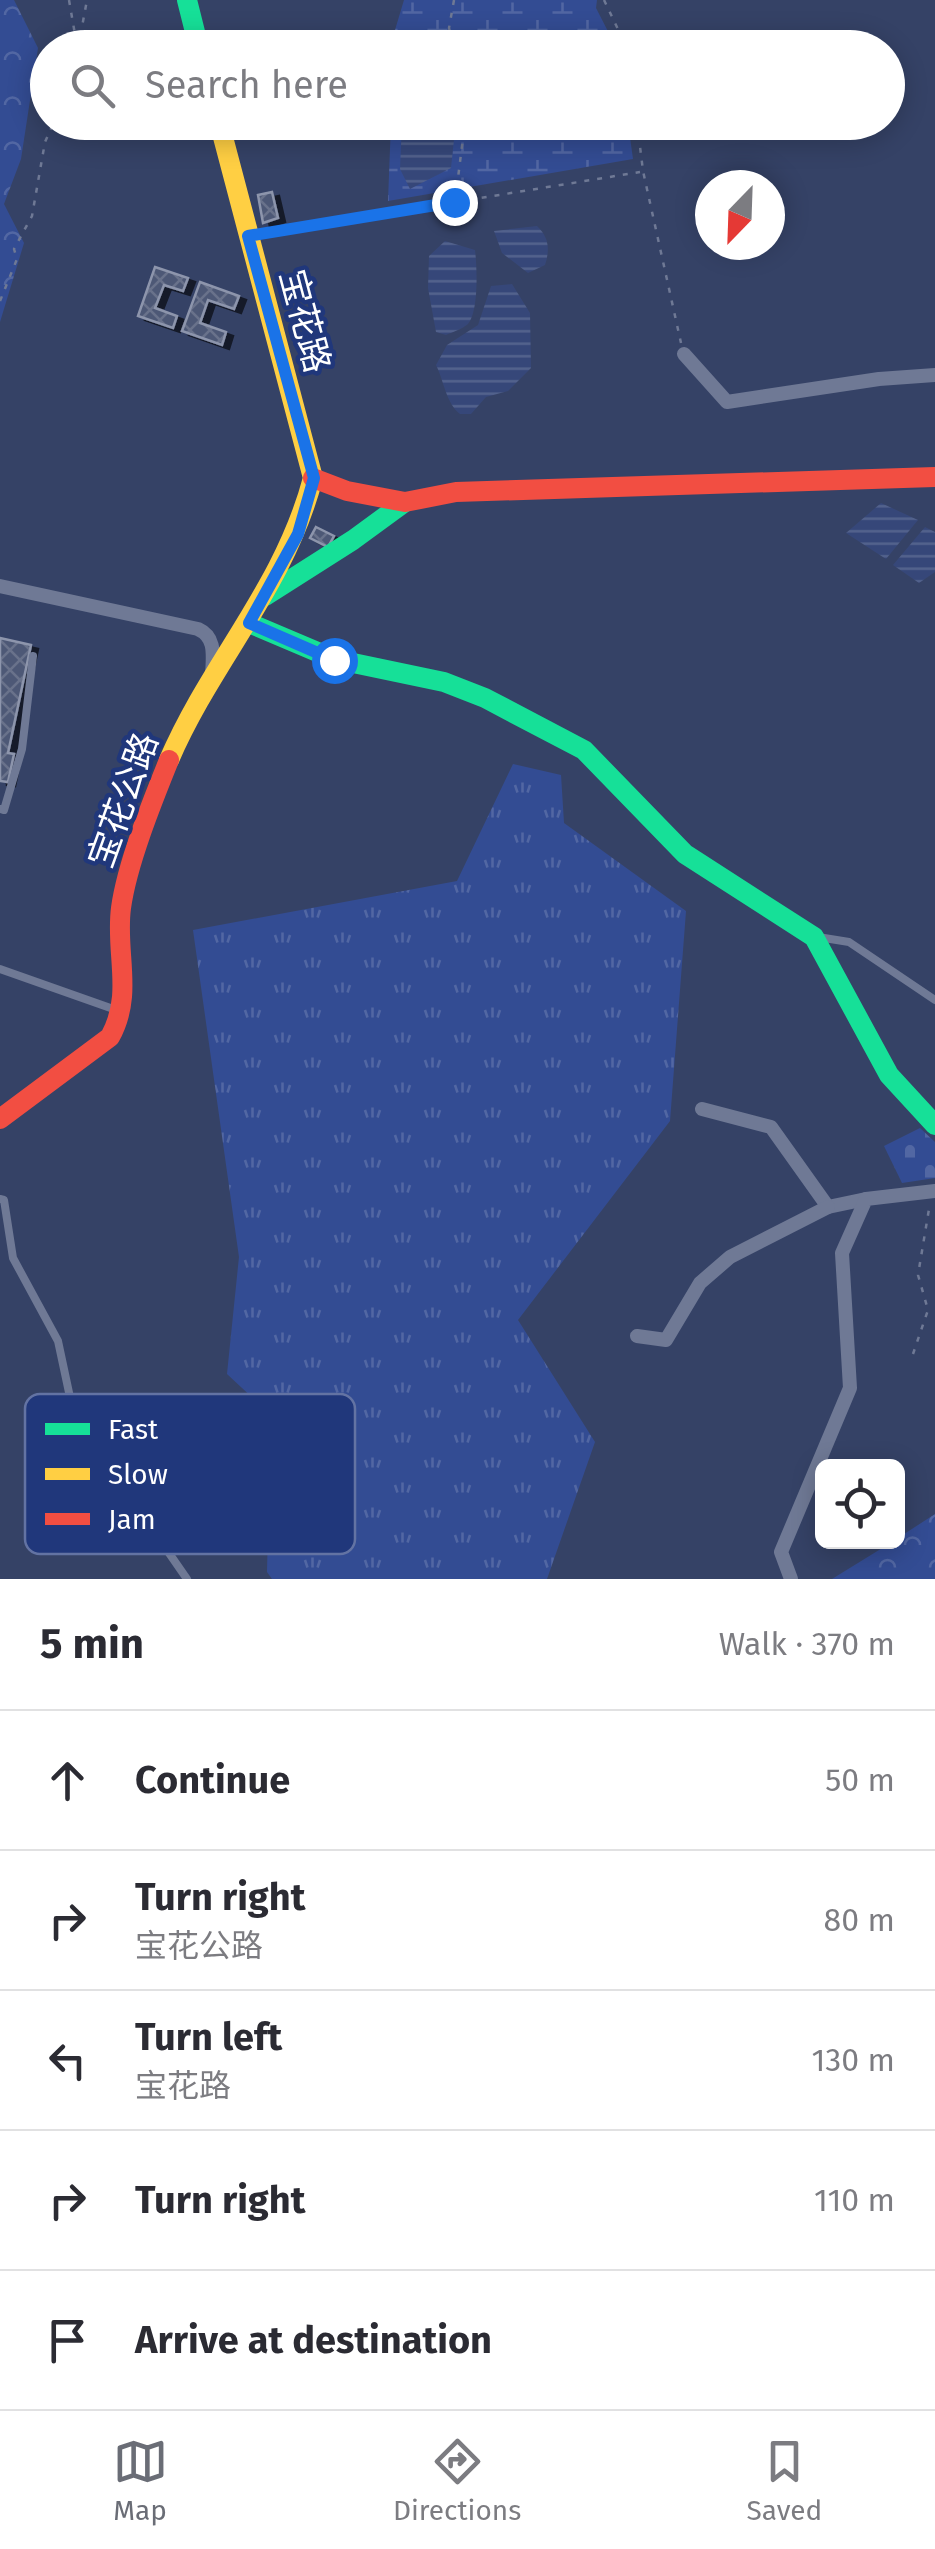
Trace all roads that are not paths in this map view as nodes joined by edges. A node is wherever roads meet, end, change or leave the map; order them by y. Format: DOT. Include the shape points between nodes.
graph roads {
  1 [pos="187,0"];
  2 [pos="194,30"];
  3 [pos="224,140"];
  4 [pos="684,354"];
  5 [pos="935,375"];
  6 [pos="935,477"];
  7 [pos="314,478"];
  8 [pos="404,502"];
  9 [pos="0,586"];
  10 [pos="264,596"];
  11 [pos="249,623"];
  12 [pos="33,656"];
  13 [pos="212,682"];
  14 [pos="0,809"];
  15 [pos="814,936"];
  16 [pos="0,969"];
  17 [pos="935,1000"];
  18 [pos="124,1013"];
  19 [pos="702,1108"];
  20 [pos="0,1119"];
  21 [pos="935,1125"];
  22 [pos="933,1192"];
  23 [pos="866,1199"];
  24 [pos="0,1200"];
  25 [pos="828,1207"];
  26 [pos="638,1336"];
  27 [pos="69,1394"];
  28 [pos="169,1554"];
  29 [pos="186,1579"];
  30 [pos="791,1579"];
  1 -- 2 [label="street"];
  3 -- 7 [label="street, 宝花路"];
  4 -- 5 [label="street" via="727,402"];
  6 -- 8 [label="street" via="456,492"];
  7 -- 8 [label="street"];
  7 -- 10 [label="street, 宝花公路" via="298,534"];
  8 -- 10 [label="street"];
  9 -- 13 [label="street" via="207,633"];
  10 -- 11 [label="street, 宝花公路"];
  11 -- 13 [label="street, 宝花公路"];
  11 -- 15 [label="street" via="334,660 444,682 584,750 685,854"];
  12 -- 14 [label="lane" via="22,749"];
  13 -- 18 [label="street, 宝花公路" via="164,766 122,898"];
  15 -- 17 [label="lane" via="850,942"];
  15 -- 21 [label="street" via="889,1076"];
  16 -- 18 [label="lane"];
  18 -- 20 [label="street" via="110,1037"];
  19 -- 25 [label="street" via="771,1127"];
  22 -- 23 [label="street"];
  23 -- 25 [label="street"];
  23 -- 30 [label="street" via="842,1253 850,1388 780,1552"];
  24 -- 27 [label="lane" via="13,1258 58,1341"];
  25 -- 26 [label="street" via="730,1257 700,1283 666,1340"];
  28 -- 29 [label="lane"];
}
